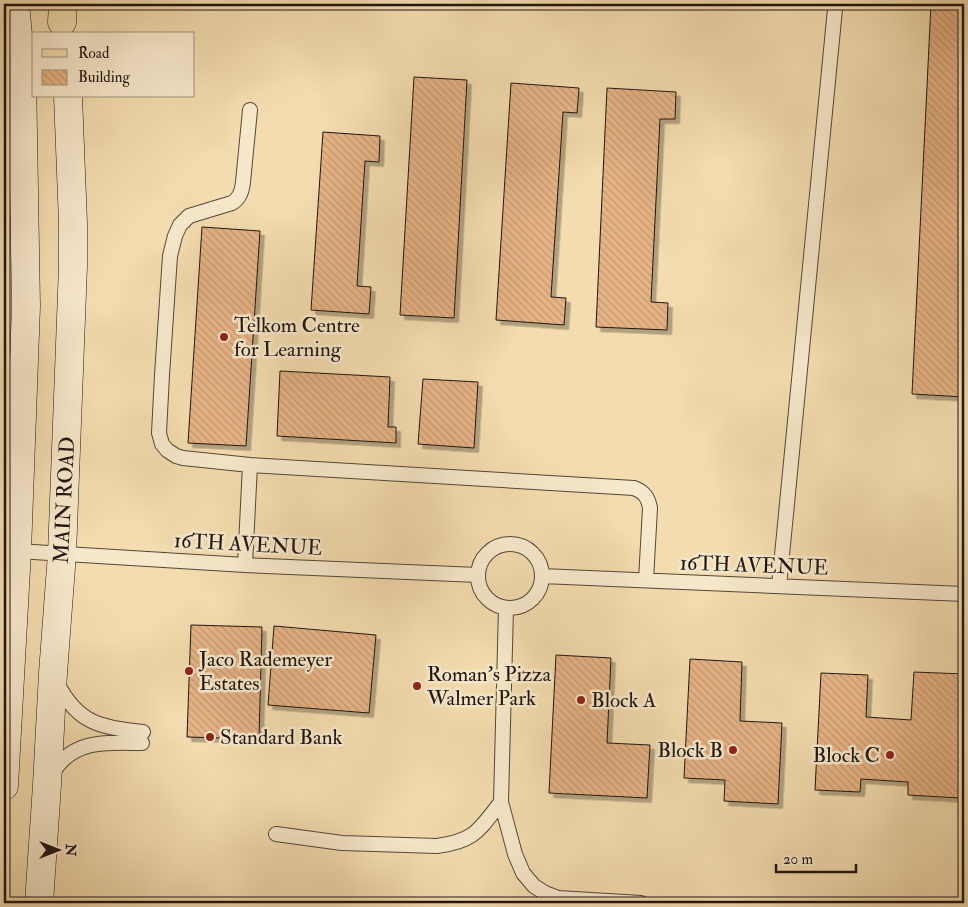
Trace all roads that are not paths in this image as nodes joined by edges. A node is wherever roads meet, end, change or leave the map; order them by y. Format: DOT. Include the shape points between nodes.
graph roads {
  1 [pos="15,4"];
  2 [pos="835,9"];
  3 [pos="68,98"];
  4 [pos="250,110"];
  5 [pos="4,442"];
  6 [pos="250,465"];
  7 [pos="17,551"];
  8 [pos="62,554"];
  9 [pos="245,565"];
  10 [pos="478,575"];
  11 [pos="542,576"];
  12 [pos="646,580"];
  13 [pos="779,586"];
  14 [pos="964,594"];
  15 [pos="506,608"];
  16 [pos="53,673"];
  17 [pos="47,785"];
  18 [pos="4,786"];
  19 [pos="502,802"];
  20 [pos="276,834"];
  21 [pos="39,903"];
  22 [pos="641,903"];
  1 -- 7 [label="main road, MAIN ROAD" via="22,76 26,306"];
  2 -- 13 [label="lane"];
  3 -- 8 [label="main road, MAIN ROAD" via="73,266"];
  4 -- 6 [label="lane" via="243,182 237,200 189,216 175,236 170,256 159,433 162,444 176,456"];
  5 -- 7 [label="lane"];
  6 -- 9 [label="lane"];
  6 -- 12 [label="lane" via="634,488 647,496 650,508"];
  7 -- 8 [label="lane, 16TH AVENUE"];
  7 -- 18 [label="main road, MAIN ROAD"];
  8 -- 9 [label="lane, 16TH AVENUE"];
  8 -- 16 [label="main road, MAIN ROAD"];
  9 -- 10 [label="lane, 16TH AVENUE"];
  10 -- 11 [label="lane" via="484,556 501,545 510,544 520,546 536,557"];
  10 -- 15 [label="lane" via="482,594 497,606"];
  11 -- 12 [label="lane, 16TH AVENUE"];
  11 -- 15 [label="lane" via="540,587 527,604"];
  12 -- 13 [label="lane, 16TH AVENUE"];
  13 -- 14 [label="lane, 16TH AVENUE"];
  15 -- 19 [label="lane"];
  16 -- 17 [label="main road, MAIN ROAD"];
  16 -- 17 [label="lane" via="63,694 78,713 143,737 76,750 58,764"];
  17 -- 21 [label="main road, MAIN ROAD"];
  19 -- 20 [label="lane" via="479,830 466,839 437,846 342,843"];
  19 -- 22 [label="lane" via="515,854 523,873 534,886 558,898"];
}
